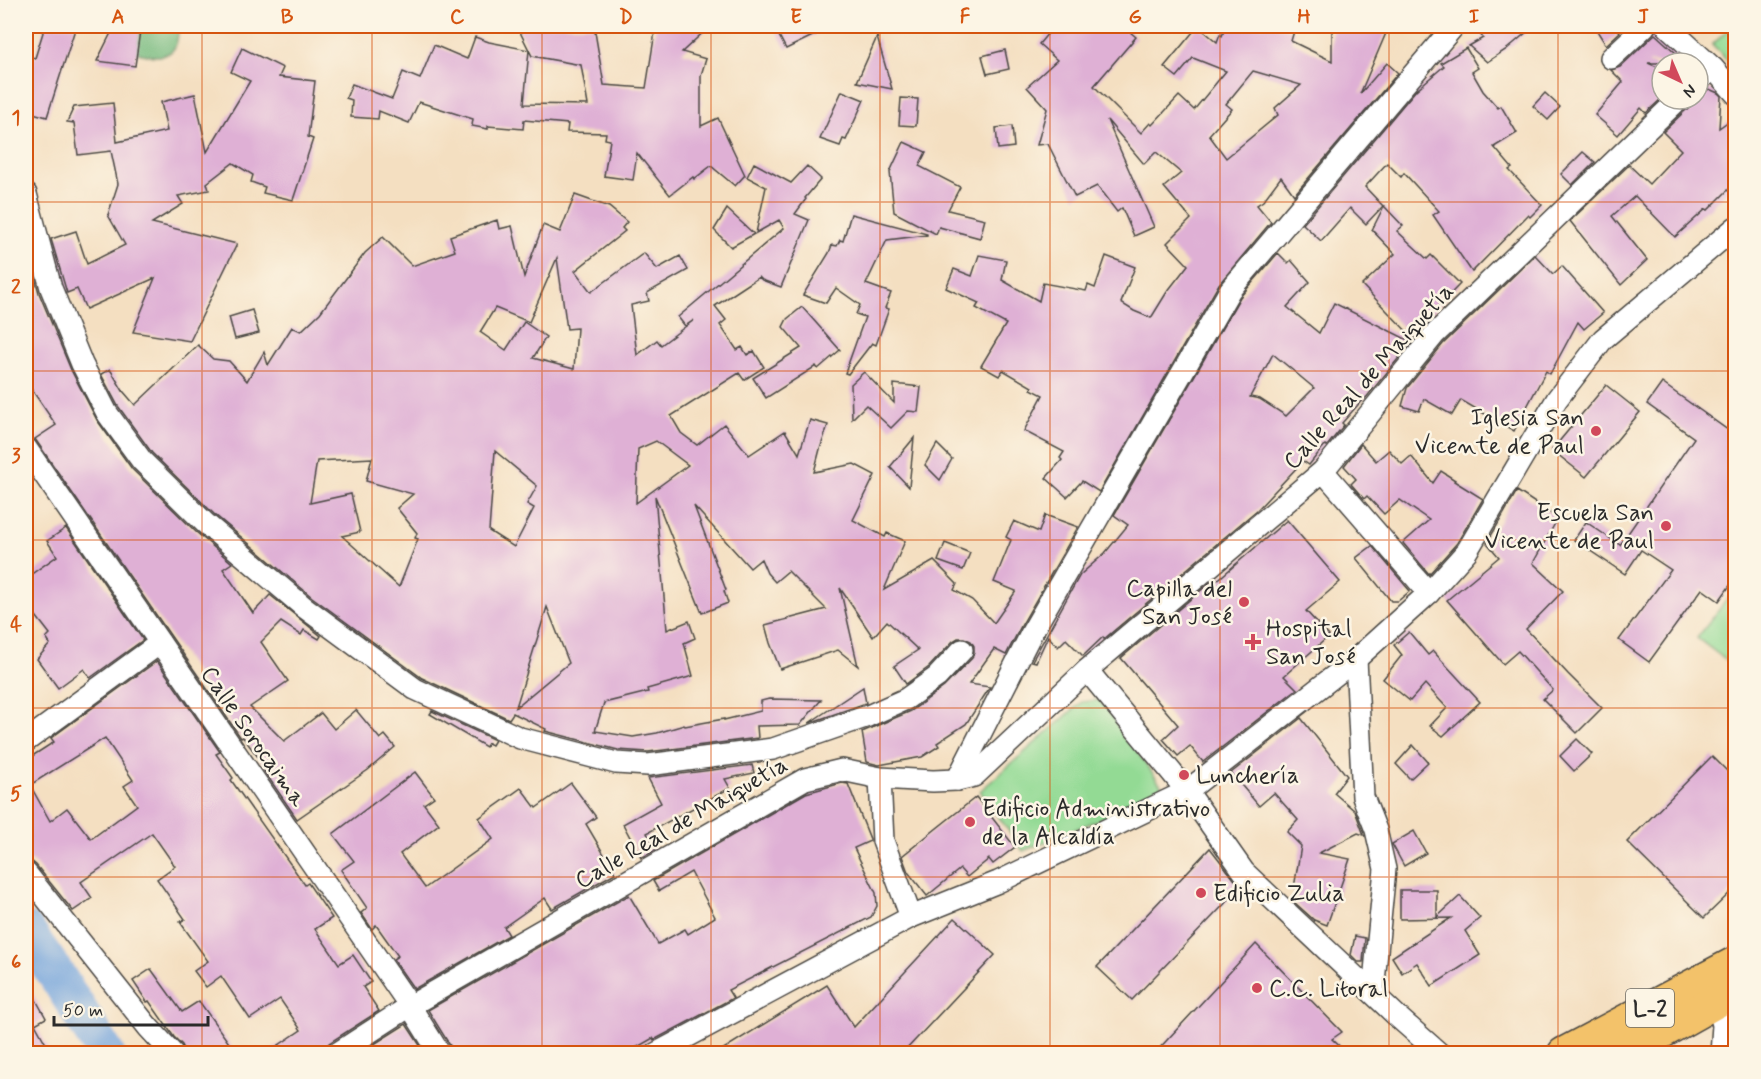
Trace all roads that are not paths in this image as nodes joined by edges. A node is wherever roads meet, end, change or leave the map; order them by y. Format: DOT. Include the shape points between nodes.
graph roads {
  1 [pos="1454,26"];
  2 [pos="1645,26"];
  3 [pos="1668,26"];
  4 [pos="1687,51"];
  5 [pos="1611,58"];
  6 [pos="1710,78"];
  7 [pos="1736,94"];
  8 [pos="1667,111"];
  9 [pos="26,194"];
  10 [pos="1736,226"];
  11 [pos="26,448"];
  12 [pos="1323,471"];
  13 [pos="1429,593"];
  14 [pos="160,643"];
  15 [pos="962,650"];
  16 [pos="1356,659"];
  17 [pos="1087,670"];
  18 [pos="26,741"];
  19 [pos="880,778"];
  20 [pos="957,780"];
  21 [pos="1187,791"];
  22 [pos="26,873"];
  23 [pos="912,917"];
  24 [pos="1736,963"];
  25 [pos="1373,992"];
  26 [pos="1726,995"];
  27 [pos="410,1006"];
  28 [pos="173,1053"];
  29 [pos="336,1053"];
  30 [pos="440,1053"];
  31 [pos="655,1053"];
  32 [pos="1440,1053"];
  33 [pos="1564,1053"];
  34 [pos="1622,1053"];
  35 [pos="1721,1053"];
  1 -- 20 [label="street" via="1230,290 1032,632"];
  2 -- 5 [label="street"];
  3 -- 4 [label="street"];
  6 -- 7 [label="street"];
  8 -- 12 [label="street, Calle Real de Maiquetía" via="1434,335"];
  9 -- 15 [label="street" via="51,288 82,364 107,413 142,461 205,523 304,607 415,689 520,738 616,764 648,765 772,748 868,716 906,699 937,677"];
  10 -- 13 [label="street" via="1603,339 1557,399 1467,551"];
  11 -- 14 [label="street, Calle Sorocaima"];
  12 -- 13 [label="street"];
  12 -- 17 [label="street, Calle Real de Maiquetía"];
  13 -- 16 [label="street"];
  14 -- 18 [label="street"];
  14 -- 27 [label="street, Calle Sorocaima"];
  16 -- 21 [label="street"];
  16 -- 25 [label="street" via="1363,797 1385,869"];
  17 -- 20 [label="street, Calle Real de Maiquetía" via="974,776"];
  17 -- 21 [label="street"];
  19 -- 20 [label="street, Calle Real de Maiquetía"];
  19 -- 23 [label="street" via="883,841"];
  19 -- 27 [label="street, Calle Real de Maiquetía" via="842,770 805,779"];
  21 -- 23 [label="street" via="998,882"];
  21 -- 25 [label="street" via="1244,872"];
  22 -- 28 [label="street" via="147,1027"];
  23 -- 31 [label="street"];
  24 -- 33 [label="main road, L-2"];
  25 -- 32 [label="street"];
  26 -- 34 [label="main road, L-2"];
  26 -- 35 [label="street"];
  27 -- 29 [label="street, Calle Real de Maiquetía"];
  27 -- 30 [label="street, Calle Sorocaima"];
}
